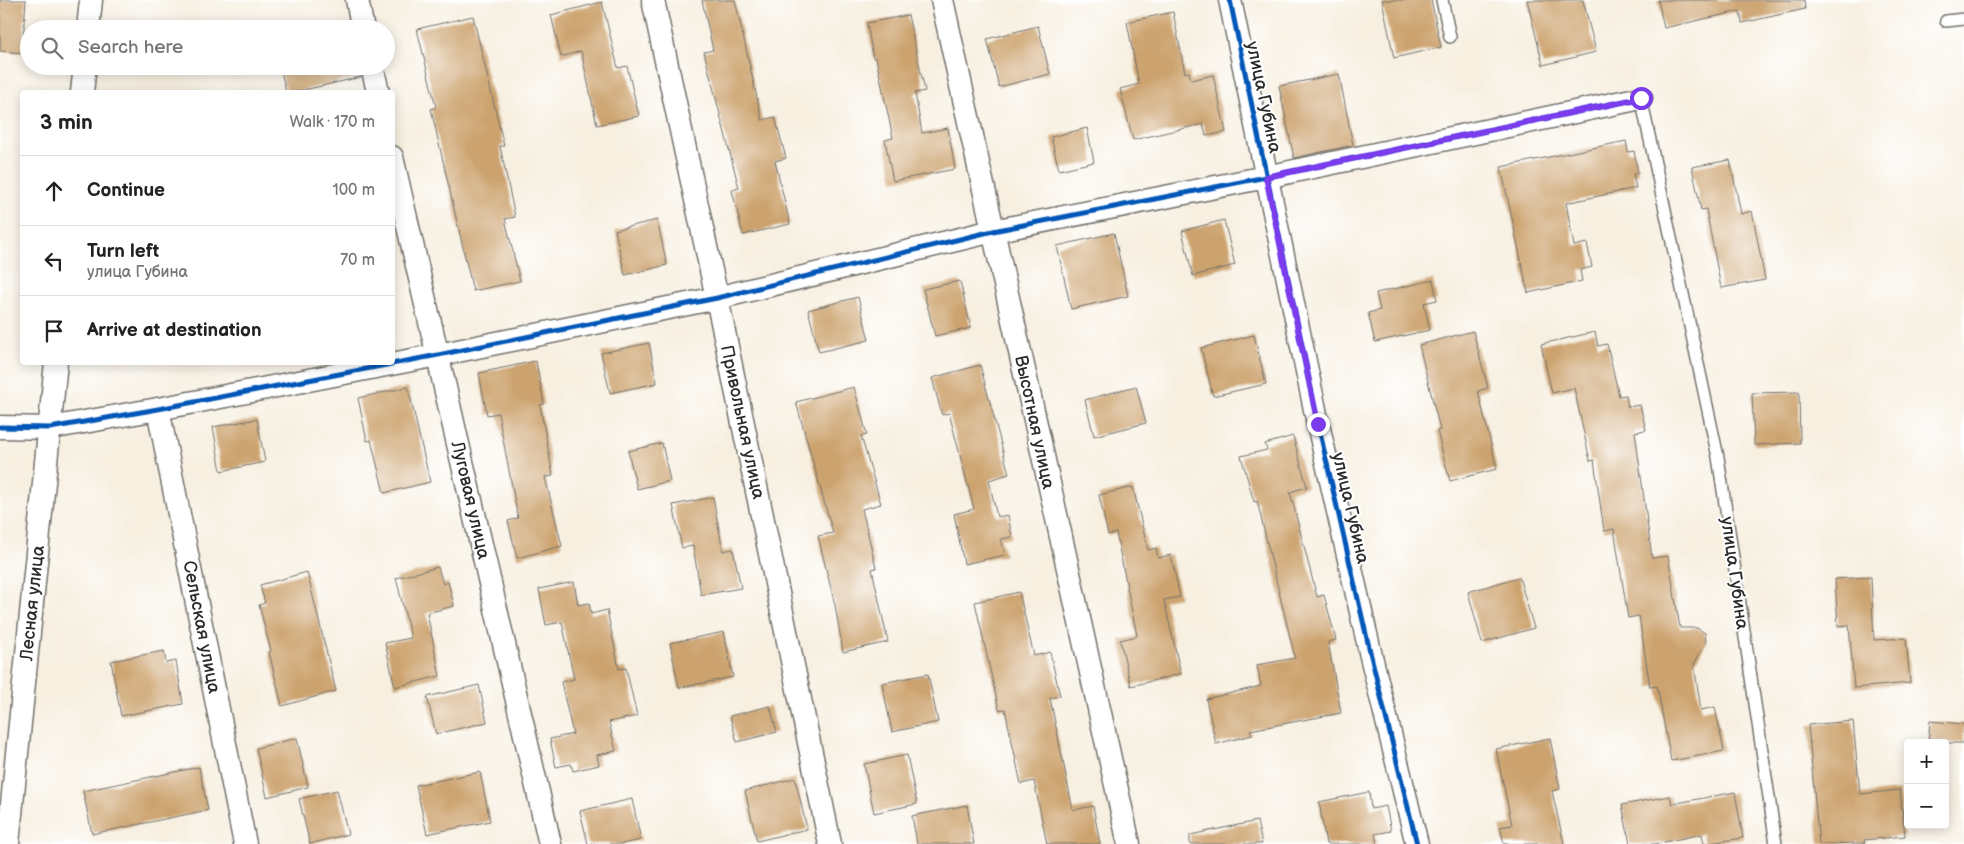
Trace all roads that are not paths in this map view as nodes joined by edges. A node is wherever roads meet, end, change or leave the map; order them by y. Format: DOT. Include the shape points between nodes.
graph roads {
  1 [pos="91,0"];
  2 [pos="357,0"];
  3 [pos="653,0"];
  4 [pos="942,0"];
  5 [pos="1230,0"];
  6 [pos="1442,0"];
  7 [pos="1964,19"];
  8 [pos="89,20"];
  9 [pos="361,20"];
  10 [pos="1946,21"];
  11 [pos="1450,37"];
  12 [pos="84,75"];
  13 [pos="374,75"];
  14 [pos="82,90"];
  15 [pos="378,90"];
  16 [pos="1641,98"];
  17 [pos="395,170"];
  18 [pos="1266,177"];
  19 [pos="993,231"];
  20 [pos="718,298"];
  21 [pos="438,355"];
  22 [pos="395,363"];
  23 [pos="56,365"];
  24 [pos="386,365"];
  25 [pos="158,409"];
  26 [pos="0,427"];
  27 [pos="50,428"];
  28 [pos="8,844"];
  29 [pos="245,844"];
  30 [pos="550,844"];
  31 [pos="830,844"];
  32 [pos="1129,844"];
  33 [pos="1417,844"];
  34 [pos="1776,844"];
  1 -- 8 [label="street"];
  2 -- 9 [label="street"];
  3 -- 20 [label="street, Привольная улица"];
  4 -- 19 [label="street, Высотная улица"];
  5 -- 18 [label="street, улица Губина"];
  6 -- 11 [label="lane"];
  7 -- 10 [label="lane"];
  12 -- 14 [label="street"];
  13 -- 15 [label="street"];
  16 -- 18 [label="street"];
  16 -- 34 [label="lane, улица Губина" via="1718,458"];
  17 -- 21 [label="street, Луговая улица"];
  18 -- 19 [label="street"];
  18 -- 33 [label="street, улица Губина" via="1320,434"];
  19 -- 20 [label="street"];
  19 -- 32 [label="street, Высотная улица"];
  20 -- 21 [label="street"];
  20 -- 31 [label="street, Привольная улица"];
  21 -- 22 [label="street"];
  21 -- 30 [label="street, Луговая улица"];
  23 -- 27 [label="street, Лесная улица"];
  24 -- 25 [label="street"];
  25 -- 27 [label="street"];
  25 -- 29 [label="street, Сельская улица"];
  26 -- 27 [label="street"];
  27 -- 28 [label="street, Лесная улица"];
}
